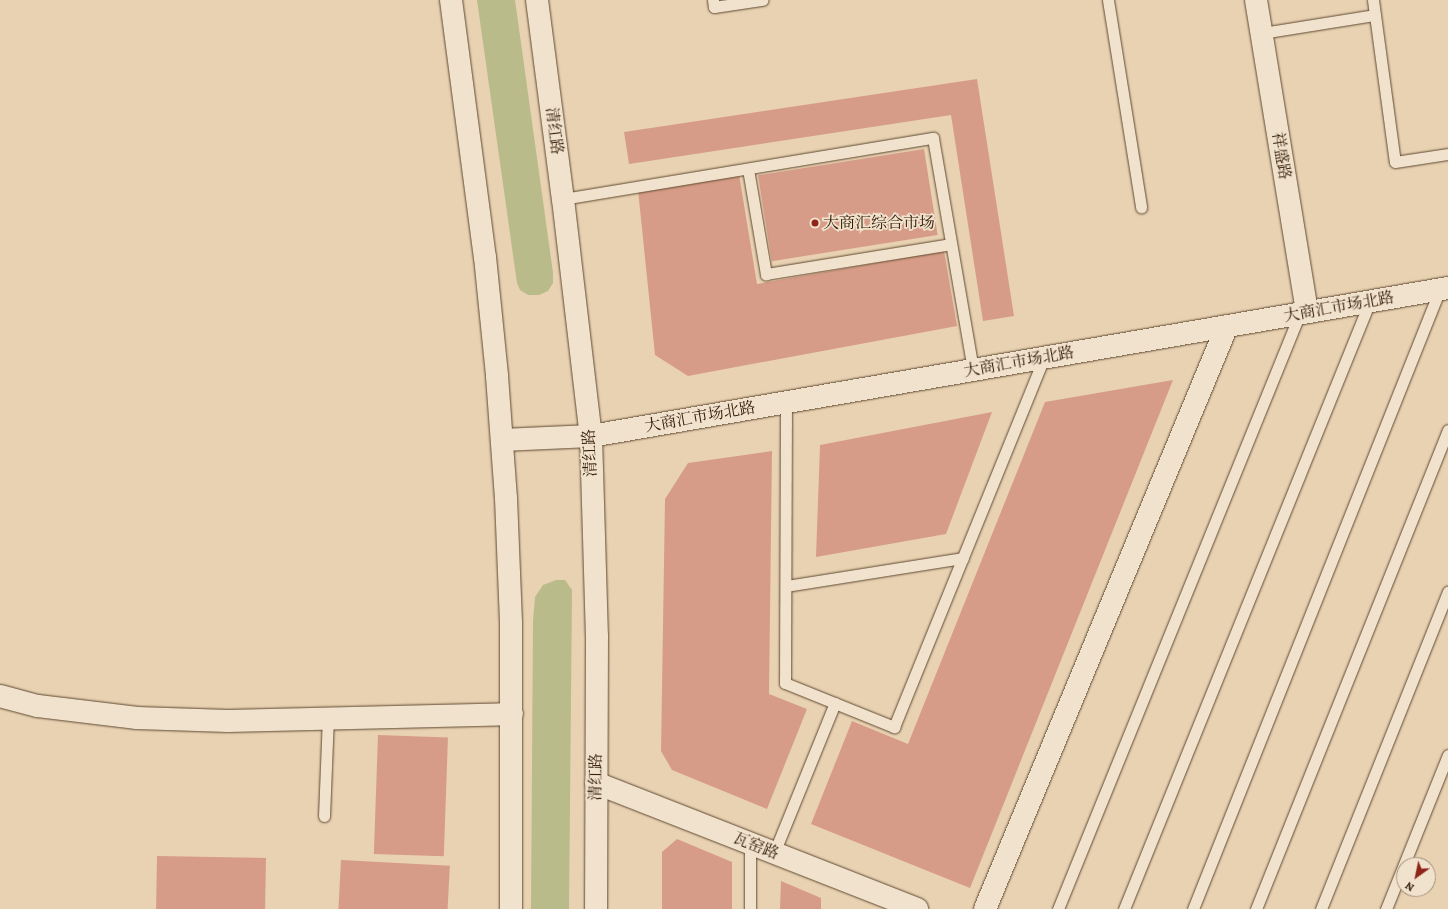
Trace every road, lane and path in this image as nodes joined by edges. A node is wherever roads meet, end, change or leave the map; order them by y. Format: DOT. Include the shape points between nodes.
graph roads {
  1 [pos="451,0"];
  2 [pos="537,0"];
  3 [pos="713,0"];
  4 [pos="762,0"];
  5 [pos="1108,0"];
  6 [pos="1256,0"];
  7 [pos="1373,0"];
  8 [pos="1375,15"];
  9 [pos="1262,33"];
  10 [pos="1448,154"];
  11 [pos="748,168"];
  12 [pos="563,199"];
  13 [pos="1141,207"];
  14 [pos="951,244"];
  15 [pos="1444,288"];
  16 [pos="1370,301"];
  17 [pos="1303,313"];
  18 [pos="1227,326"];
  19 [pos="1044,357"];
  20 [pos="973,370"];
  21 [pos="786,402"];
  22 [pos="1448,430"];
  23 [pos="590,436"];
  24 [pos="502,440"];
  25 [pos="963,558"];
  26 [pos="786,586"];
  27 [pos="1448,591"];
  28 [pos="0,696"];
  29 [pos="834,703"];
  30 [pos="512,714"];
  31 [pos="328,718"];
  32 [pos="1448,755"];
  33 [pos="596,782"];
  34 [pos="324,816"];
  35 [pos="750,844"];
  36 [pos="774,853"];
  37 [pos="511,909"];
  38 [pos="596,909"];
  39 [pos="750,909"];
  40 [pos="917,909"];
  41 [pos="985,909"];
  42 [pos="1058,909"];
  43 [pos="1124,909"];
  44 [pos="1193,909"];
  45 [pos="1256,909"];
  46 [pos="1321,909"];
  47 [pos="1386,909"];
  1 -- 24 [label="street" via="485,257"];
  2 -- 12 [label="street, 清红路"];
  3 -- 4 [label="lane" via="714,7"];
  5 -- 13 [label="lane"];
  6 -- 9 [label="street, 祥盛路"];
  7 -- 8 [label="lane"];
  8 -- 9 [label="lane"];
  8 -- 10 [label="lane" via="1396,162"];
  9 -- 17 [label="street, 祥盛路"];
  11 -- 12 [label="lane"];
  11 -- 14 [label="lane" via="933,138"];
  11 -- 14 [label="lane" via="766,274"];
  12 -- 23 [label="street, 清红路"];
  14 -- 20 [label="lane"];
  15 -- 16 [label="street, 大商汇市场北路"];
  15 -- 44 [label="lane"];
  16 -- 17 [label="street, 大商汇市场北路"];
  16 -- 43 [label="lane"];
  17 -- 18 [label="street, 大商汇市场北路"];
  17 -- 42 [label="lane"];
  18 -- 19 [label="street, 大商汇市场北路"];
  18 -- 41 [label="street"];
  19 -- 20 [label="street, 大商汇市场北路"];
  19 -- 25 [label="lane"];
  20 -- 21 [label="street, 大商汇市场北路"];
  21 -- 23 [label="street, 大商汇市场北路"];
  21 -- 26 [label="lane"];
  22 -- 45 [label="lane"];
  23 -- 24 [label="street, 大商汇市场北路"];
  23 -- 33 [label="street, 清红路" via="597,636"];
  24 -- 30 [label="street" via="511,623"];
  25 -- 26 [label="lane"];
  25 -- 29 [label="lane" via="894,727"];
  26 -- 29 [label="lane" via="785,683"];
  27 -- 46 [label="lane"];
  28 -- 31 [label="street" via="38,706 137,718 228,721"];
  29 -- 36 [label="lane"];
  30 -- 31 [label="street"];
  30 -- 37 [label="street"];
  31 -- 34 [label="lane"];
  32 -- 47 [label="lane"];
  33 -- 35 [label="street, 瓦窑路"];
  33 -- 38 [label="street, 清红路"];
  35 -- 36 [label="street, 瓦窑路"];
  35 -- 39 [label="lane"];
  36 -- 40 [label="street, 瓦窑路"];
}
